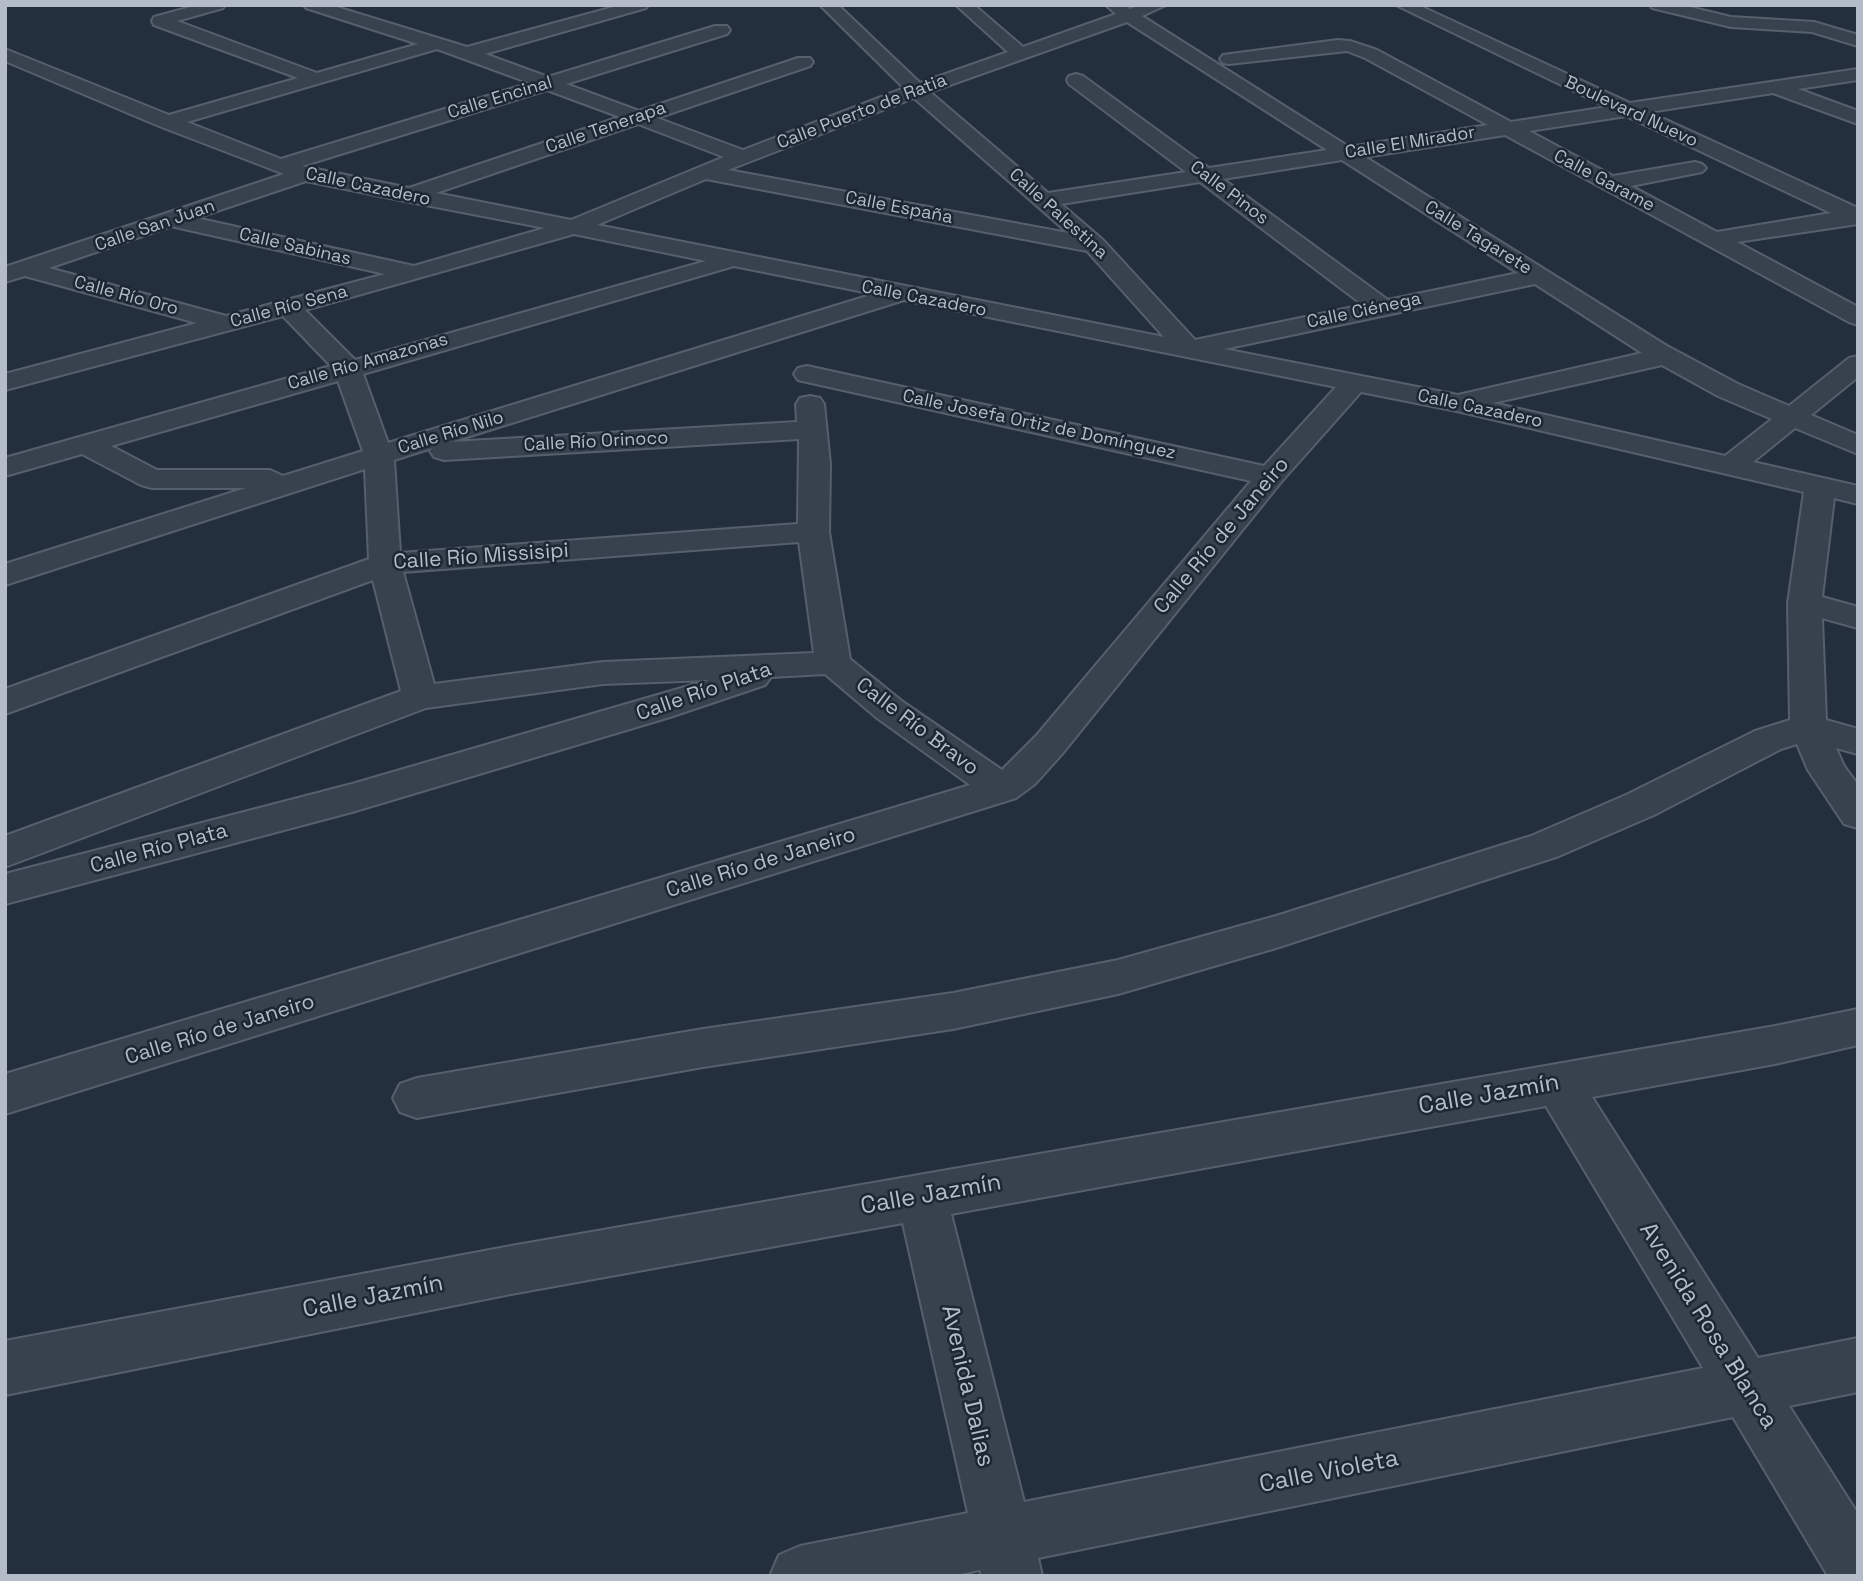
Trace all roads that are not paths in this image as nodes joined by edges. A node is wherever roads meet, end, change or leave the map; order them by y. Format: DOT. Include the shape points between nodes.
graph roads {
  1 [pos="217,5"];
  2 [pos="312,5"];
  3 [pos="640,5"];
  4 [pos="828,5"];
  5 [pos="964,5"];
  6 [pos="1404,5"];
  7 [pos="1425,5"];
  8 [pos="1658,5"];
  9 [pos="1138,8"];
  10 [pos="721,30"];
  11 [pos="1858,41"];
  12 [pos="436,44"];
  13 [pos="467,53"];
  14 [pos="1020,53"];
  15 [pos="5,54"];
  16 [pos="1229,59"];
  17 [pos="803,62"];
  18 [pos="1858,74"];
  19 [pos="317,79"];
  20 [pos="1076,80"];
  21 [pos="545,85"];
  22 [pos="1775,87"];
  23 [pos="917,90"];
  24 [pos="1635,108"];
  25 [pos="636,118"];
  26 [pos="1858,118"];
  27 [pos="166,122"];
  28 [pos="1504,128"];
  29 [pos="1373,149"];
  30 [pos="1344,153"];
  31 [pos="743,157"];
  32 [pos="280,166"];
  33 [pos="1695,168"];
  34 [pos="704,172"];
  35 [pos="305,174"];
  36 [pos="1205,175"];
  37 [pos="1610,184"];
  38 [pos="408,195"];
  39 [pos="1045,200"];
  40 [pos="1857,212"];
  41 [pos="175,219"];
  42 [pos="571,228"];
  43 [pos="1715,239"];
  44 [pos="1095,245"];
  45 [pos="732,261"];
  46 [pos="15,272"];
  47 [pos="416,274"];
  48 [pos="1539,276"];
  49 [pos="1603,291"];
  50 [pos="899,294"];
  51 [pos="1382,307"];
  52 [pos="289,308"];
  53 [pos="1858,317"];
  54 [pos="227,323"];
  55 [pos="802,325"];
  56 [pos="1188,348"];
  57 [pos="1665,356"];
  58 [pos="1858,363"];
  59 [pos="348,368"];
  60 [pos="807,374"];
  61 [pos="13,375"];
  62 [pos="1354,382"];
  63 [pos="1457,403"];
  64 [pos="1805,405"];
  65 [pos="812,430"];
  66 [pos="85,444"];
  67 [pos="1858,445"];
  68 [pos="379,455"];
  69 [pos="1731,465"];
  70 [pos="5,467"];
  71 [pos="1271,476"];
  72 [pos="307,479"];
  73 [pos="1820,487"];
  74 [pos="1858,495"];
  75 [pos="813,533"];
  76 [pos="385,564"];
  77 [pos="5,575"];
  78 [pos="1805,603"];
  79 [pos="1858,618"];
  80 [pos="833,663"];
  81 [pos="784,664"];
  82 [pos="420,697"];
  83 [pos="5,702"];
  84 [pos="1808,727"];
  85 [pos="1858,742"];
  86 [pos="1002,789"];
  87 [pos="1858,814"];
  88 [pos="5,852"];
  89 [pos="5,889"];
  90 [pos="1858,1027"];
  91 [pos="1557,1083"];
  92 [pos="5,1094"];
  93 [pos="417,1098"];
  94 [pos="922,1196"];
  95 [pos="1858,1365"];
  96 [pos="5,1368"];
  97 [pos="1747,1388"];
  98 [pos="1007,1556"];
  99 [pos="1858,1569"];
  100 [pos="800,1576"];
  1 -- 19 [label="street" via="160,21"];
  2 -- 12 [label="street"];
  3 -- 13 [label="street"];
  4 -- 23 [label="street, Calle Palestina"];
  5 -- 14 [label="street"];
  6 -- 24 [label="street, Boulevard Nuevo"];
  7 -- 24 [label="street, Boulevard Nuevo"];
  8 -- 11 [label="street" via="1731,22 1814,27"];
  9 -- 14 [label="street, Calle Puerto de Ratia"];
  9 -- 16 [label="street, Calle Tagarete"];
  9 -- 30 [label="street, Calle Tagarete"];
  10 -- 21 [label="street, Calle Encinal"];
  12 -- 13 [label="street"];
  12 -- 19 [label="street"];
  13 -- 21 [label="street"];
  14 -- 23 [label="street, Calle Puerto de Ratia"];
  15 -- 27 [label="street, Calle Cazadero"];
  16 -- 28 [label="street, Calle Garame" via="1350,46"];
  16 -- 29 [label="street, Calle Tagarete"];
  17 -- 25 [label="street, Calle Tenerapa"];
  18 -- 22 [label="street, Calle El Mirador"];
  19 -- 27 [label="street"];
  20 -- 36 [label="street, Calle Pinos"];
  21 -- 25 [label="street"];
  21 -- 32 [label="street, Calle Encinal"];
  22 -- 24 [label="street, Calle El Mirador"];
  22 -- 26 [label="street"];
  23 -- 31 [label="street, Calle Puerto de Ratia"];
  23 -- 39 [label="street, Calle Palestina"];
  24 -- 28 [label="street, Calle El Mirador"];
  24 -- 40 [label="street, Boulevard Nuevo"];
  25 -- 31 [label="street"];
  25 -- 38 [label="street, Calle Tenerapa"];
  27 -- 32 [label="street, Calle Cazadero"];
  28 -- 29 [label="street, Calle El Mirador"];
  28 -- 37 [label="street, Calle Garame"];
  29 -- 30 [label="street, Calle El Mirador"];
  29 -- 49 [label="street, Calle Tagarete"];
  30 -- 36 [label="street, Calle El Mirador"];
  30 -- 48 [label="street, Calle Tagarete"];
  31 -- 34 [label="street, Calle Puerto de Ratia"];
  32 -- 35 [label="street, Calle Cazadero"];
  33 -- 37 [label="street"];
  34 -- 42 [label="street, Calle Puerto de Ratia"];
  34 -- 44 [label="street, Calle España"];
  35 -- 38 [label="street, Calle Cazadero"];
  35 -- 41 [label="street, Calle San Juan"];
  36 -- 39 [label="street, Calle El Mirador"];
  36 -- 51 [label="street, Calle Pinos"];
  37 -- 43 [label="street, Calle Garame"];
  38 -- 42 [label="street, Calle Cazadero"];
  39 -- 44 [label="street, Calle Palestina"];
  40 -- 43 [label="street"];
  41 -- 46 [label="street, Calle San Juan"];
  41 -- 47 [label="street, Calle Sabinas"];
  42 -- 45 [label="street, Calle Cazadero"];
  42 -- 47 [label="street, Calle Río Sena"];
  43 -- 53 [label="street, Calle Garame"];
  44 -- 56 [label="street, Calle Palestina"];
  45 -- 50 [label="street, Calle Cazadero"];
  45 -- 59 [label="street, Calle Río Amazonas"];
  46 -- 54 [label="street, Calle Río Oro"];
  47 -- 52 [label="street, Calle Río Sena"];
  48 -- 51 [label="street, Calle Ciénega"];
  48 -- 57 [label="street, Calle Tagarete"];
  50 -- 55 [label="street, Calle Río Nilo"];
  50 -- 56 [label="street, Calle Cazadero"];
  51 -- 56 [label="street, Calle Ciénega"];
  52 -- 54 [label="street, Calle Río Sena"];
  52 -- 59 [label="street"];
  54 -- 61 [label="street, Calle Río Sena"];
  55 -- 60 [label="street"];
  55 -- 68 [label="street, Calle Río Nilo"];
  56 -- 62 [label="street, Calle Cazadero"];
  57 -- 63 [label="street"];
  57 -- 64 [label="street, Calle Tagarete" via="1728,390"];
  58 -- 64 [label="street"];
  59 -- 66 [label="street, Calle Río Amazonas"];
  59 -- 68 [label="street"];
  60 -- 65 [label="street"];
  60 -- 71 [label="street, Calle Josefa Ortiz de Domínguez"];
  62 -- 63 [label="street, Calle Cazadero"];
  62 -- 71 [label="street, Calle Río de Janeiro"];
  63 -- 69 [label="street, Calle Cazadero"];
  64 -- 67 [label="street, Calle Tagarete"];
  64 -- 69 [label="street"];
  65 -- 68 [label="street, Calle Río Orinoco"];
  65 -- 75 [label="street"];
  66 -- 70 [label="street, Calle Río Amazonas"];
  66 -- 72 [label="street" via="152,479"];
  68 -- 72 [label="street, Calle Río Nilo"];
  68 -- 76 [label="street"];
  69 -- 73 [label="street, Calle Cazadero"];
  71 -- 86 [label="street, Calle Río de Janeiro" via="1049,745"];
  72 -- 77 [label="street, Calle Río Nilo"];
  73 -- 74 [label="street, Calle Cazadero"];
  73 -- 78 [label="street"];
  75 -- 76 [label="street, Calle Río Missisipi"];
  75 -- 80 [label="street"];
  76 -- 82 [label="street"];
  76 -- 83 [label="street, Calle Río Missisipi"];
  78 -- 79 [label="street"];
  78 -- 84 [label="street"];
  80 -- 81 [label="street"];
  80 -- 86 [label="street, Calle Río Bravo" via="890,710"];
  81 -- 82 [label="street, Calle Río Plata" via="603,673"];
  81 -- 89 [label="street, Calle Río Plata" via="739,684 352,798"];
  82 -- 88 [label="street, Calle Río Plata"];
  84 -- 85 [label="street"];
  84 -- 87 [label="street" via="1827,770"];
  84 -- 93 [label="street" via="1768,740 1640,805 1545,846 1118,977 953,1011 703,1048"];
  86 -- 92 [label="street, Calle Río de Janeiro"];
  90 -- 91 [label="street, Calle Jazmín"];
  91 -- 94 [label="street, Calle Jazmín"];
  91 -- 97 [label="street, Avenida Rosa Blanca"];
  94 -- 96 [label="street, Calle Jazmín"];
  94 -- 98 [label="street, Avenida Dalias"];
  95 -- 97 [label="street, Calle Violeta"];
  97 -- 98 [label="street, Calle Violeta"];
  97 -- 99 [label="street, Avenida Rosa Blanca"];
  98 -- 100 [label="street, Calle Violeta"];
}
